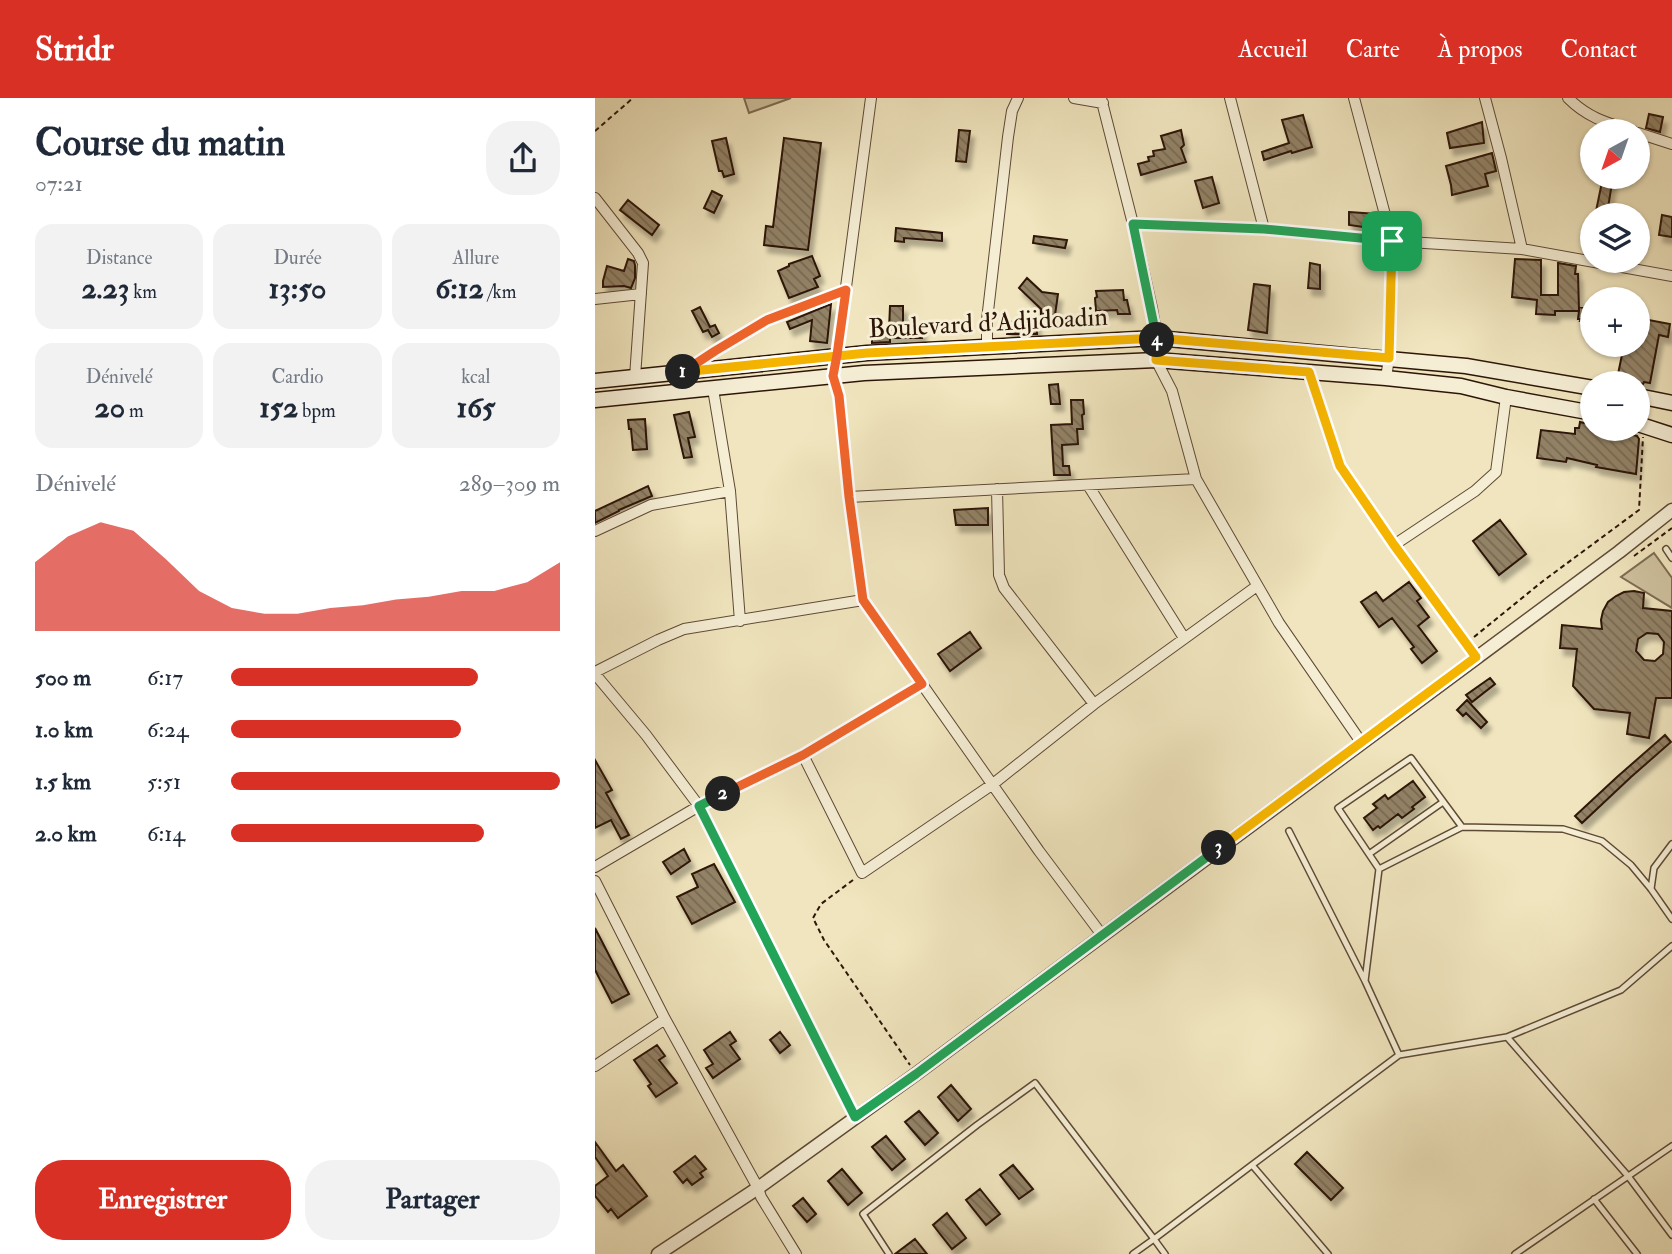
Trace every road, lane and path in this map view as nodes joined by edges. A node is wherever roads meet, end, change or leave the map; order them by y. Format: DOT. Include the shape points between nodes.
graph roads {
  1 [pos="633,98"];
  2 [pos="871,98"];
  3 [pos="1018,98"];
  4 [pos="1074,98"];
  5 [pos="1230,98"];
  6 [pos="1354,98"];
  7 [pos="1485,98"];
  8 [pos="1568,98"];
  9 [pos="1102,101"];
  10 [pos="1595,119"];
  11 [pos="595,131"];
  12 [pos="1650,137"];
  13 [pos="1672,144"];
  14 [pos="595,198"];
  15 [pos="1133,224"];
  16 [pos="1264,229"];
  17 [pos="1392,241"];
  18 [pos="1522,249"];
  19 [pos="1672,276"];
  20 [pos="846,290"];
  21 [pos="641,294"];
  22 [pos="595,299"];
  23 [pos="1157,338"];
  24 [pos="987,348"];
  25 [pos="837,355"];
  26 [pos="1389,358"];
  27 [pos="1156,360"];
  28 [pos="682,372"];
  29 [pos="1309,372"];
  30 [pos="833,376"];
  31 [pos="635,377"];
  32 [pos="1386,378"];
  33 [pos="595,381"];
  34 [pos="1580,386"];
  35 [pos="713,389"];
  36 [pos="1506,397"];
  37 [pos="1650,398"];
  38 [pos="595,400"];
  39 [pos="1672,401"];
  40 [pos="1580,411"];
  41 [pos="1650,428"];
  42 [pos="1672,435"];
  43 [pos="1641,441"];
  44 [pos="1196,479"];
  45 [pos="1088,485"];
  46 [pos="997,489"];
  47 [pos="730,491"];
  48 [pos="849,497"];
  49 [pos="1672,510"];
  50 [pos="595,531"];
  51 [pos="1394,545"];
  52 [pos="1666,549"];
  53 [pos="1672,558"];
  54 [pos="1257,586"];
  55 [pos="863,600"];
  56 [pos="740,621"];
  57 [pos="1184,638"];
  58 [pos="1466,643"];
  59 [pos="1476,657"];
  60 [pos="595,673"];
  61 [pos="922,684"];
  62 [pos="1094,704"];
  63 [pos="1361,743"];
  64 [pos="803,755"];
  65 [pos="993,784"];
  66 [pos="1443,802"];
  67 [pos="699,806"];
  68 [pos="1462,827"];
  69 [pos="1289,831"];
  70 [pos="1672,845"];
  71 [pos="1369,854"];
  72 [pos="595,867"];
  73 [pos="1379,869"];
  74 [pos="862,873"];
  75 [pos="595,881"];
  76 [pos="1651,889"];
  77 [pos="1672,919"];
  78 [pos="1103,934"];
  79 [pos="1672,946"];
  80 [pos="1365,981"];
  81 [pos="664,1019"];
  82 [pos="1507,1037"];
  83 [pos="1399,1055"];
  84 [pos="595,1066"];
  85 [pos="916,1074"];
  86 [pos="855,1117"];
  87 [pos="1672,1146"];
  88 [pos="1252,1165"];
  89 [pos="1628,1176"];
  90 [pos="758,1188"];
  91 [pos="1594,1199"];
  92 [pos="1672,1234"];
  93 [pos="1154,1239"];
  94 [pos="658,1254"];
  95 [pos="796,1254"];
  96 [pos="889,1254"];
  97 [pos="1133,1254"];
  98 [pos="1165,1254"];
  99 [pos="1328,1254"];
  100 [pos="1515,1254"];
  101 [pos="1637,1254"];
  1 -- 11 [label="path"];
  2 -- 20 [label="street"];
  3 -- 24 [label="street" via="1008,137 986,320"];
  4 -- 9 [label="street"];
  5 -- 16 [label="street"];
  6 -- 17 [label="street"];
  7 -- 18 [label="street"];
  8 -- 10 [label="street"];
  9 -- 15 [label="street"];
  12 -- 13 [label="street"];
  14 -- 21 [label="street" via="641,258"];
  15 -- 16 [label="street"];
  15 -- 23 [label="street"];
  16 -- 17 [label="street"];
  17 -- 18 [label="street"];
  17 -- 26 [label="street"];
  18 -- 19 [label="street"];
  20 -- 25 [label="street"];
  20 -- 28 [label="street" via="767,320"];
  21 -- 22 [label="street"];
  21 -- 31 [label="street"];
  23 -- 24 [label="main road, Boulevard d'Adjidoadin"];
  23 -- 26 [label="main road, Boulevard d'Adjidoadin"];
  23 -- 27 [label="street"];
  24 -- 25 [label="main road, Boulevard d'Adjidoadin"];
  25 -- 28 [label="main road, Boulevard d'Adjidoadin"];
  25 -- 30 [label="street"];
  26 -- 32 [label="street"];
  26 -- 34 [label="main road, Boulevard d'Adjidoadin"];
  27 -- 29 [label="main road, Boulevard d'Adjidoadin"];
  27 -- 30 [label="main road, Boulevard d'Adjidoadin"];
  27 -- 44 [label="street" via="1171,391"];
  28 -- 31 [label="main road, Boulevard d'Adjidoadin"];
  29 -- 32 [label="main road, Boulevard d'Adjidoadin"];
  29 -- 51 [label="street" via="1340,466"];
  30 -- 35 [label="main road, Boulevard d'Adjidoadin"];
  30 -- 48 [label="street"];
  31 -- 33 [label="main road, Boulevard d'Adjidoadin"];
  32 -- 36 [label="main road, Boulevard d'Adjidoadin" via="1461,386"];
  35 -- 38 [label="main road, Boulevard d'Adjidoadin"];
  35 -- 47 [label="street"];
  36 -- 40 [label="main road, Boulevard d'Adjidoadin"];
  36 -- 51 [label="street" via="1496,472"];
  37 -- 39 [label="main road"];
  41 -- 42 [label="main road"];
  43 -- 58 [label="path" via="1639,510"];
  44 -- 45 [label="street"];
  44 -- 54 [label="street"];
  45 -- 46 [label="street"];
  45 -- 57 [label="street"];
  46 -- 48 [label="street"];
  46 -- 62 [label="street" via="999,575 1004,588"];
  47 -- 50 [label="street" via="651,505"];
  47 -- 56 [label="street"];
  48 -- 55 [label="street"];
  49 -- 59 [label="street"];
  51 -- 58 [label="street"];
  52 -- 53 [label="lane"];
  54 -- 57 [label="street"];
  54 -- 63 [label="street"];
  55 -- 56 [label="street"];
  55 -- 61 [label="street"];
  56 -- 60 [label="street" via="684,629"];
  57 -- 62 [label="street"];
  58 -- 59 [label="street"];
  59 -- 63 [label="street"];
  60 -- 67 [label="street"];
  61 -- 64 [label="street"];
  61 -- 65 [label="street"];
  62 -- 65 [label="street"];
  63 -- 78 [label="street"];
  64 -- 67 [label="street"];
  64 -- 74 [label="street"];
  65 -- 74 [label="street"];
  65 -- 78 [label="street"];
  66 -- 68 [label="lane"];
  66 -- 71 [label="lane"];
  66 -- 71 [label="lane" via="1411,758 1338,808"];
  67 -- 72 [label="street"];
  67 -- 86 [label="street"];
  68 -- 73 [label="lane"];
  68 -- 76 [label="lane" via="1563,829 1602,841"];
  69 -- 80 [label="lane"];
  70 -- 76 [label="lane" via="1654,868"];
  71 -- 73 [label="lane"];
  73 -- 80 [label="lane"];
  74 -- 85 [label="path" via="821,904 813,918"];
  75 -- 81 [label="street"];
  76 -- 77 [label="lane"];
  78 -- 85 [label="street"];
  79 -- 82 [label="lane" via="1621,990"];
  80 -- 83 [label="lane"];
  81 -- 84 [label="street"];
  81 -- 90 [label="street"];
  82 -- 83 [label="lane"];
  82 -- 89 [label="lane"];
  83 -- 88 [label="lane"];
  85 -- 86 [label="street"];
  86 -- 90 [label="street"];
  87 -- 89 [label="lane"];
  88 -- 93 [label="lane"];
  88 -- 99 [label="lane"];
  89 -- 91 [label="lane"];
  89 -- 92 [label="lane"];
  90 -- 94 [label="street"];
  90 -- 95 [label="street"];
  91 -- 100 [label="lane"];
  91 -- 101 [label="lane"];
  93 -- 96 [label="lane" via="1035,1083 863,1214"];
  93 -- 97 [label="lane"];
  93 -- 98 [label="lane"];
}
